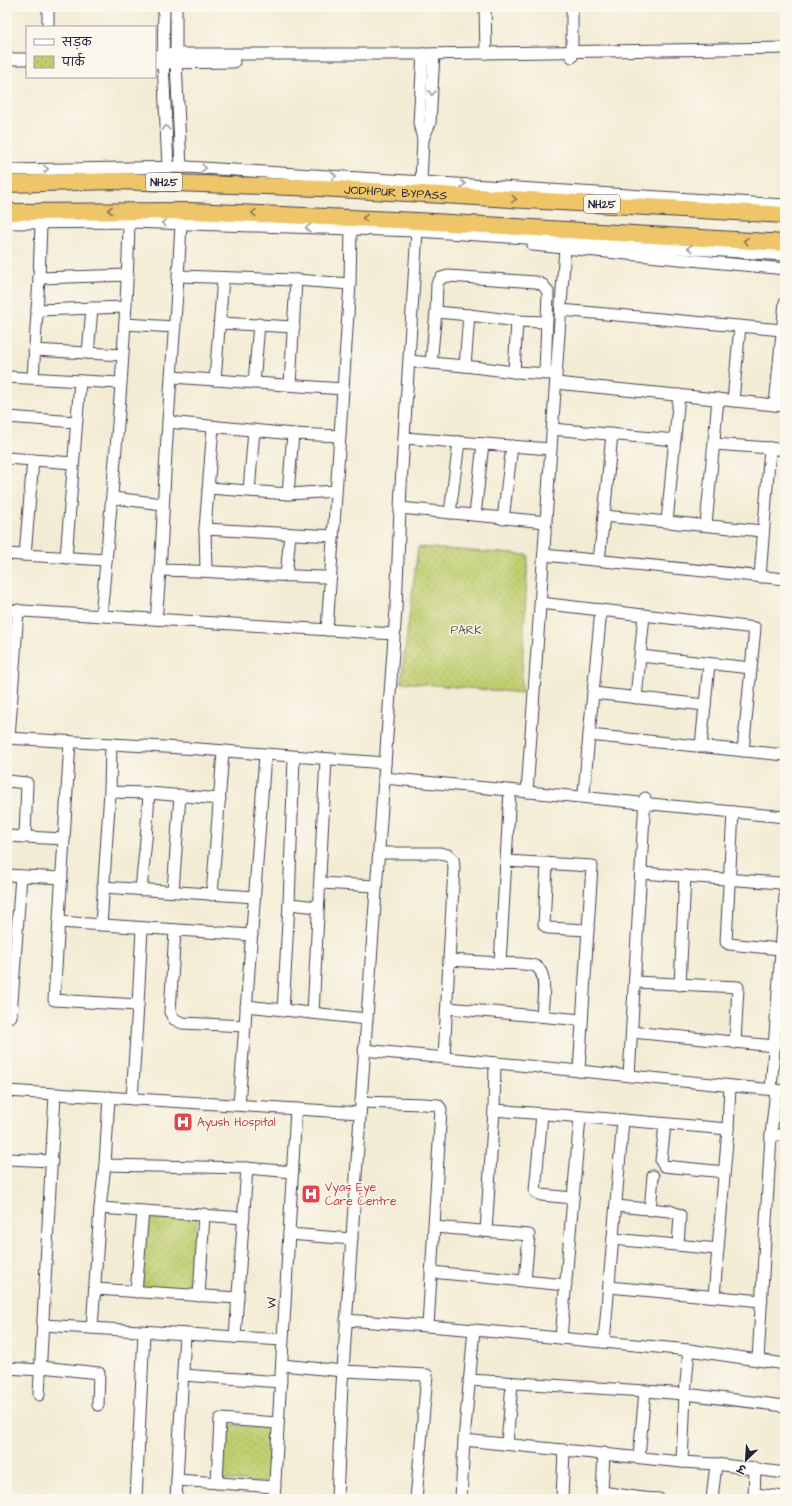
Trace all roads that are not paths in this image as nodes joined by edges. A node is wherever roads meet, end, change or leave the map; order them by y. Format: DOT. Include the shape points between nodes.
graph roads {
  1 [pos="48,7"];
  2 [pos="164,7"];
  3 [pos="176,7"];
  4 [pos="485,7"];
  5 [pos="572,7"];
  6 [pos="48,26"];
  7 [pos="785,48"];
  8 [pos="486,53"];
  9 [pos="572,54"];
  10 [pos="785,55"];
  11 [pos="428,57"];
  12 [pos="176,58"];
  13 [pos="7,59"];
  14 [pos="26,59"];
  15 [pos="159,59"];
  16 [pos="26,64"];
  17 [pos="7,65"];
  18 [pos="168,167"];
  19 [pos="181,167"];
  20 [pos="7,170"];
  21 [pos="421,181"];
  22 [pos="7,184"];
  23 [pos="785,205"];
  24 [pos="7,212"];
  25 [pos="785,215"];
  26 [pos="129,222"];
  27 [pos="7,223"];
  28 [pos="181,223"];
  29 [pos="41,224"];
  30 [pos="351,229"];
  31 [pos="417,233"];
  32 [pos="785,243"];
  33 [pos="565,248"];
  34 [pos="785,255"];
  35 [pos="785,269"];
  36 [pos="128,274"];
  37 [pos="179,276"];
  38 [pos="40,278"];
  39 [pos="223,278"];
  40 [pos="296,280"];
  41 [pos="350,284"];
  42 [pos="785,302"];
  43 [pos="126,307"];
  44 [pos="92,308"];
  45 [pos="37,310"];
  46 [pos="561,310"];
  47 [pos="436,312"];
  48 [pos="469,315"];
  49 [pos="517,321"];
  50 [pos="546,322"];
  51 [pos="221,323"];
  52 [pos="124,324"];
  53 [pos="259,324"];
  54 [pos="740,326"];
  55 [pos="175,327"];
  56 [pos="294,327"];
  57 [pos="782,330"];
  58 [pos="34,350"];
  59 [pos="88,353"];
  60 [pos="122,355"];
  61 [pos="409,361"];
  62 [pos="430,363"];
  63 [pos="465,366"];
  64 [pos="514,372"];
  65 [pos="7,377"];
  66 [pos="172,377"];
  67 [pos="552,377"];
  68 [pos="32,378"];
  69 [pos="215,380"];
  70 [pos="80,381"];
  71 [pos="120,383"];
  72 [pos="254,383"];
  73 [pos="290,385"];
  74 [pos="343,389"];
  75 [pos="679,395"];
  76 [pos="718,400"];
  77 [pos="733,401"];
  78 [pos="780,406"];
  79 [pos="7,417"];
  80 [pos="76,422"];
  81 [pos="168,422"];
  82 [pos="213,427"];
  83 [pos="552,429"];
  84 [pos="254,430"];
  85 [pos="293,434"];
  86 [pos="612,434"];
  87 [pos="340,436"];
  88 [pos="404,438"];
  89 [pos="675,440"];
  90 [pos="458,442"];
  91 [pos="483,444"];
  92 [pos="714,444"];
  93 [pos="512,446"];
  94 [pos="770,448"];
  95 [pos="551,449"];
  96 [pos="785,450"];
  97 [pos="7,458"];
  98 [pos="33,460"];
  99 [pos="73,463"];
  100 [pos="209,488"];
  101 [pos="249,491"];
  102 [pos="336,491"];
  103 [pos="288,494"];
  104 [pos="113,498"];
  105 [pos="163,504"];
  106 [pos="400,508"];
  107 [pos="450,513"];
  108 [pos="475,515"];
  109 [pos="604,516"];
  110 [pos="503,519"];
  111 [pos="546,522"];
  112 [pos="667,522"];
  113 [pos="706,525"];
  114 [pos="205,529"];
  115 [pos="763,531"];
  116 [pos="290,534"];
  117 [pos="333,536"];
  118 [pos="7,554"];
  119 [pos="544,554"];
  120 [pos="25,555"];
  121 [pos="66,558"];
  122 [pos="106,560"];
  123 [pos="599,560"];
  124 [pos="161,570"];
  125 [pos="206,571"];
  126 [pos="286,576"];
  127 [pos="331,577"];
  128 [pos="760,577"];
  129 [pos="785,579"];
  130 [pos="540,603"];
  131 [pos="12,610"];
  132 [pos="601,610"];
  133 [pos="644,615"];
  134 [pos="101,616"];
  135 [pos="156,619"];
  136 [pos="327,630"];
  137 [pos="394,634"];
  138 [pos="640,656"];
  139 [pos="709,664"];
  140 [pos="751,668"];
  141 [pos="593,693"];
  142 [pos="636,698"];
  143 [pos="705,705"];
  144 [pos="589,734"];
  145 [pos="8,738"];
  146 [pos="70,742"];
  147 [pos="111,744"];
  148 [pos="701,746"];
  149 [pos="743,751"];
  150 [pos="223,752"];
  151 [pos="265,755"];
  152 [pos="785,755"];
  153 [pos="294,756"];
  154 [pos="326,759"];
  155 [pos="384,772"];
  156 [pos="7,781"];
  157 [pos="528,790"];
  158 [pos="510,791"];
  159 [pos="110,792"];
  160 [pos="584,792"];
  161 [pos="149,793"];
  162 [pos="180,795"];
  163 [pos="220,799"];
  164 [pos="645,801"];
  165 [pos="732,812"];
  166 [pos="785,812"];
  167 [pos="785,817"];
  168 [pos="7,836"];
  169 [pos="25,837"];
  170 [pos="64,839"];
  171 [pos="379,853"];
  172 [pos="506,861"];
  173 [pos="547,863"];
  174 [pos="641,872"];
  175 [pos="7,875"];
  176 [pos="21,876"];
  177 [pos="685,876"];
  178 [pos="62,878"];
  179 [pos="729,879"];
  180 [pos="320,884"];
  181 [pos="376,886"];
  182 [pos="103,887"];
  183 [pos="141,890"];
  184 [pos="785,890"];
  185 [pos="173,891"];
  186 [pos="212,895"];
  187 [pos="785,896"];
  188 [pos="255,897"];
  189 [pos="289,904"];
  190 [pos="318,907"];
  191 [pos="59,922"];
  192 [pos="101,925"];
  193 [pos="142,928"];
  194 [pos="175,930"];
  195 [pos="588,930"];
  196 [pos="252,935"];
  197 [pos="780,949"];
  198 [pos="449,960"];
  199 [pos="500,963"];
  200 [pos="635,982"];
  201 [pos="680,985"];
  202 [pos="138,1005"];
  203 [pos="246,1006"];
  204 [pos="447,1008"];
  205 [pos="283,1011"];
  206 [pos="313,1013"];
  207 [pos="11,1016"];
  208 [pos="542,1016"];
  209 [pos="366,1019"];
  210 [pos="582,1020"];
  211 [pos="245,1026"];
  212 [pos="632,1032"];
  213 [pos="735,1043"];
  214 [pos="775,1046"];
  215 [pos="364,1050"];
  216 [pos="444,1058"];
  217 [pos="495,1063"];
  218 [pos="579,1071"];
  219 [pos="629,1076"];
  220 [pos="730,1086"];
  221 [pos="778,1090"];
  222 [pos="7,1091"];
  223 [pos="55,1094"];
  224 [pos="109,1097"];
  225 [pos="132,1099"];
  226 [pos="239,1105"];
  227 [pos="360,1108"];
  228 [pos="296,1109"];
  229 [pos="494,1110"];
  230 [pos="542,1114"];
  231 [pos="580,1117"];
  232 [pos="622,1120"];
  233 [pos="665,1124"];
  234 [pos="728,1129"];
  235 [pos="771,1135"];
  236 [pos="785,1135"];
  237 [pos="52,1161"];
  238 [pos="7,1162"];
  239 [pos="105,1165"];
  240 [pos="247,1168"];
  241 [pos="293,1172"];
  242 [pos="724,1172"];
  243 [pos="653,1176"];
  244 [pos="573,1198"];
  245 [pos="616,1206"];
  246 [pos="100,1208"];
  247 [pos="650,1210"];
  248 [pos="142,1212"];
  249 [pos="204,1214"];
  250 [pos="244,1218"];
  251 [pos="434,1227"];
  252 [pos="486,1231"];
  253 [pos="289,1234"];
  254 [pos="352,1239"];
  255 [pos="613,1239"];
  256 [pos="678,1245"];
  257 [pos="718,1249"];
  258 [pos="431,1272"];
  259 [pos="526,1281"];
  260 [pos="566,1285"];
  261 [pos="609,1287"];
  262 [pos="95,1289"];
  263 [pos="136,1292"];
  264 [pos="199,1296"];
  265 [pos="714,1296"];
  266 [pos="238,1298"];
  267 [pos="762,1301"];
  268 [pos="346,1320"];
  269 [pos="43,1325"];
  270 [pos="428,1326"];
  271 [pos="92,1328"];
  272 [pos="474,1330"];
  273 [pos="144,1332"];
  274 [pos="185,1334"];
  275 [pos="236,1337"];
  276 [pos="561,1338"];
  277 [pos="283,1340"];
  278 [pos="604,1342"];
  279 [pos="689,1350"];
  280 [pos="758,1360"];
  281 [pos="785,1364"];
  282 [pos="282,1365"];
  283 [pos="7,1368"];
  284 [pos="40,1368"];
  285 [pos="343,1371"];
  286 [pos="183,1375"];
  287 [pos="469,1380"];
  288 [pos="281,1382"];
  289 [pos="512,1383"];
  290 [pos="645,1391"];
  291 [pos="685,1394"];
  292 [pos="39,1395"];
  293 [pos="98,1406"];
  294 [pos="785,1406"];
  295 [pos="278,1423"];
  296 [pos="464,1440"];
  297 [pos="507,1444"];
  298 [pos="564,1450"];
  299 [pos="604,1454"];
  300 [pos="639,1457"];
  301 [pos="682,1462"];
  302 [pos="716,1464"];
  303 [pos="755,1468"];
  304 [pos="785,1473"];
  305 [pos="177,1480"];
  306 [pos="217,1483"];
  307 [pos="274,1487"];
  308 [pos="601,1495"];
  309 [pos="754,1496"];
  310 [pos="785,1497"];
  311 [pos="642,1498"];
  312 [pos="136,1499"];
  313 [pos="176,1499"];
  314 [pos="274,1499"];
  315 [pos="336,1499"];
  316 [pos="416,1499"];
  317 [pos="461,1499"];
  318 [pos="562,1499"];
  319 [pos="659,1499"];
  320 [pos="712,1499"];
  1 -- 6 [label="street"];
  2 -- 15 [label="street"];
  3 -- 12 [label="street"];
  4 -- 8 [label="street"];
  5 -- 9 [label="street"];
  7 -- 9 [label="street"];
  8 -- 9 [label="street"];
  8 -- 11 [label="street"];
  9 -- 10 [label="street"];
  9 -- 11 [label="street"];
  11 -- 12 [label="street"];
  11 -- 21 [label="street" via="419,123 423,139"];
  12 -- 15 [label="street"];
  12 -- 19 [label="street"];
  13 -- 14 [label="street"];
  18 -- 15 [label="street, one-way"];
  16 -- 17 [label="street"];
  18 -- 19 [label="street"];
  20 -- 18 [label="street, one-way"];
  19 -- 21 [label="street, one-way"];
  21 -- 23 [label="street, one-way"];
  22 -- 25 [label="highway, JODHPUR BYPASS / NH25, one-way" via="114,181 320,188"];
  32 -- 24 [label="highway, one-way" via="321,216 190,211"];
  28 -- 26 [label="street, one-way"];
  26 -- 29 [label="street"];
  26 -- 36 [label="street"];
  27 -- 29 [label="street"];
  30 -- 28 [label="street, one-way"];
  28 -- 37 [label="street"];
  29 -- 38 [label="street"];
  30 -- 31 [label="street"];
  30 -- 41 [label="street"];
  31 -- 33 [label="street"];
  34 -- 31 [label="street, one-way"];
  31 -- 61 [label="street"];
  33 -- 35 [label="street"];
  33 -- 46 [label="street"];
  36 -- 38 [label="street"];
  36 -- 43 [label="street"];
  37 -- 39 [label="street"];
  37 -- 55 [label="street"];
  38 -- 45 [label="street"];
  39 -- 40 [label="street"];
  39 -- 51 [label="street"];
  40 -- 41 [label="street"];
  40 -- 56 [label="street"];
  41 -- 74 [label="street"];
  42 -- 57 [label="street"];
  43 -- 44 [label="street"];
  43 -- 52 [label="street"];
  44 -- 45 [label="street"];
  44 -- 59 [label="street"];
  45 -- 58 [label="street"];
  46 -- 54 [label="street"];
  46 -- 67 [label="street"];
  47 -- 48 [label="street"];
  47 -- 50 [label="street" via="437,284 441,278 448,276 536,282 543,285 548,292"];
  47 -- 62 [label="street"];
  48 -- 49 [label="street"];
  48 -- 63 [label="street"];
  49 -- 50 [label="street"];
  49 -- 64 [label="street"];
  50 -- 67 [label="street"];
  51 -- 53 [label="street"];
  51 -- 69 [label="street"];
  52 -- 55 [label="street"];
  52 -- 60 [label="street"];
  53 -- 56 [label="street"];
  53 -- 72 [label="street"];
  54 -- 57 [label="street"];
  54 -- 77 [label="street"];
  55 -- 66 [label="street"];
  56 -- 73 [label="street"];
  57 -- 78 [label="street"];
  58 -- 59 [label="street"];
  58 -- 68 [label="street"];
  59 -- 60 [label="street"];
  60 -- 71 [label="street"];
  61 -- 62 [label="street"];
  61 -- 88 [label="street"];
  62 -- 63 [label="street"];
  63 -- 64 [label="street"];
  64 -- 67 [label="street"];
  65 -- 68 [label="street"];
  66 -- 69 [label="street"];
  66 -- 81 [label="street"];
  67 -- 75 [label="street"];
  67 -- 83 [label="street"];
  68 -- 70 [label="street"];
  69 -- 72 [label="street"];
  70 -- 71 [label="street"];
  70 -- 80 [label="street"];
  71 -- 104 [label="street"];
  72 -- 73 [label="street"];
  73 -- 74 [label="street"];
  74 -- 87 [label="street"];
  75 -- 76 [label="street"];
  75 -- 89 [label="street"];
  76 -- 77 [label="street"];
  76 -- 92 [label="street"];
  77 -- 78 [label="street"];
  79 -- 80 [label="street"];
  80 -- 99 [label="street"];
  81 -- 82 [label="street"];
  81 -- 105 [label="street"];
  82 -- 84 [label="street"];
  82 -- 100 [label="street"];
  83 -- 86 [label="street"];
  83 -- 95 [label="street"];
  84 -- 85 [label="street"];
  84 -- 101 [label="street"];
  85 -- 87 [label="street"];
  85 -- 103 [label="street"];
  86 -- 89 [label="street"];
  86 -- 109 [label="street"];
  87 -- 102 [label="street"];
  88 -- 90 [label="street"];
  88 -- 106 [label="street"];
  89 -- 112 [label="street"];
  90 -- 91 [label="street"];
  90 -- 107 [label="street"];
  91 -- 93 [label="street"];
  91 -- 108 [label="street"];
  92 -- 94 [label="street"];
  92 -- 113 [label="street"];
  93 -- 95 [label="street"];
  93 -- 110 [label="street"];
  94 -- 96 [label="street"];
  94 -- 115 [label="street"];
  95 -- 111 [label="street"];
  97 -- 98 [label="street"];
  98 -- 99 [label="street"];
  98 -- 120 [label="street"];
  99 -- 121 [label="street"];
  100 -- 101 [label="street"];
  100 -- 114 [label="street"];
  101 -- 103 [label="street"];
  102 -- 103 [label="street"];
  102 -- 117 [label="street"];
  104 -- 105 [label="street"];
  104 -- 122 [label="street"];
  105 -- 124 [label="street"];
  106 -- 107 [label="street"];
  106 -- 137 [label="street"];
  107 -- 108 [label="street"];
  108 -- 110 [label="street"];
  109 -- 112 [label="street"];
  109 -- 123 [label="street"];
  110 -- 111 [label="street"];
  111 -- 119 [label="street"];
  112 -- 113 [label="street"];
  113 -- 115 [label="street"];
  114 -- 116 [label="street"];
  114 -- 125 [label="street"];
  115 -- 128 [label="street"];
  116 -- 117 [label="street"];
  116 -- 126 [label="street"];
  117 -- 127 [label="street"];
  118 -- 120 [label="street"];
  119 -- 123 [label="street"];
  119 -- 130 [label="street"];
  120 -- 121 [label="street"];
  121 -- 122 [label="street"];
  122 -- 134 [label="street"];
  123 -- 128 [label="street"];
  124 -- 125 [label="street"];
  124 -- 135 [label="street"];
  125 -- 126 [label="street"];
  126 -- 127 [label="street"];
  127 -- 136 [label="street"];
  128 -- 129 [label="street"];
  130 -- 132 [label="street"];
  130 -- 157 [label="street"];
  131 -- 134 [label="street"];
  131 -- 145 [label="street"];
  132 -- 133 [label="street"];
  132 -- 141 [label="street"];
  133 -- 138 [label="street"];
  133 -- 140 [label="street" via="755,628"];
  134 -- 135 [label="street"];
  135 -- 136 [label="street"];
  136 -- 137 [label="street"];
  137 -- 155 [label="street"];
  138 -- 139 [label="street"];
  138 -- 142 [label="street"];
  139 -- 140 [label="street"];
  139 -- 143 [label="street"];
  140 -- 149 [label="street"];
  141 -- 142 [label="street"];
  141 -- 144 [label="street"];
  142 -- 143 [label="street"];
  143 -- 148 [label="street"];
  144 -- 148 [label="street"];
  144 -- 160 [label="street"];
  145 -- 146 [label="street"];
  146 -- 147 [label="street"];
  146 -- 170 [label="street"];
  147 -- 150 [label="street"];
  147 -- 159 [label="street"];
  148 -- 149 [label="street"];
  149 -- 152 [label="street"];
  150 -- 151 [label="street"];
  150 -- 163 [label="street"];
  151 -- 153 [label="street"];
  151 -- 188 [label="street"];
  153 -- 154 [label="street"];
  153 -- 189 [label="street"];
  154 -- 155 [label="street"];
  154 -- 180 [label="street"];
  155 -- 157 [label="street"];
  155 -- 158 [label="street"];
  155 -- 171 [label="street"];
  156 -- 169 [label="street" via="27,783"];
  157 -- 158 [label="street"];
  157 -- 160 [label="street"];
  157 -- 164 [label="street"];
  158 -- 172 [label="street"];
  159 -- 161 [label="street"];
  159 -- 182 [label="street"];
  160 -- 164 [label="street"];
  161 -- 162 [label="street"];
  161 -- 183 [label="street"];
  162 -- 163 [label="street"];
  162 -- 185 [label="street"];
  163 -- 186 [label="street"];
  164 -- 165 [label="street"];
  164 -- 166 [label="street"];
  164 -- 174 [label="street"];
  165 -- 167 [label="street"];
  165 -- 179 [label="street"];
  168 -- 169 [label="street"];
  169 -- 170 [label="street"];
  170 -- 178 [label="street"];
  171 -- 181 [label="street"];
  171 -- 198 [label="street" via="440,853 453,859"];
  172 -- 173 [label="street"];
  172 -- 199 [label="street"];
  173 -- 195 [label="street" via="544,926"];
  173 -- 195 [label="street" via="592,866"];
  174 -- 177 [label="street"];
  174 -- 200 [label="street"];
  175 -- 176 [label="street"];
  176 -- 178 [label="street"];
  176 -- 207 [label="street"];
  177 -- 179 [label="street"];
  177 -- 201 [label="street"];
  178 -- 191 [label="street"];
  179 -- 184 [label="street" via="780,883"];
  179 -- 197 [label="street" via="726,942"];
  180 -- 181 [label="street"];
  180 -- 190 [label="street"];
  181 -- 209 [label="street"];
  182 -- 183 [label="street"];
  182 -- 192 [label="street"];
  183 -- 185 [label="street"];
  185 -- 186 [label="street"];
  186 -- 188 [label="street"];
  187 -- 197 [label="street"];
  188 -- 196 [label="street"];
  189 -- 190 [label="street"];
  189 -- 205 [label="street"];
  190 -- 206 [label="street"];
  191 -- 192 [label="street"];
  191 -- 202 [label="street" via="54,1000"];
  192 -- 193 [label="street"];
  193 -- 194 [label="street"];
  193 -- 202 [label="street"];
  194 -- 196 [label="street"];
  194 -- 211 [label="street" via="170,1012 174,1019 182,1023"];
  195 -- 210 [label="street"];
  196 -- 203 [label="street"];
  197 -- 214 [label="street"];
  198 -- 199 [label="street"];
  198 -- 204 [label="street"];
  199 -- 208 [label="street" via="533,965 540,969 544,977"];
  200 -- 201 [label="street"];
  200 -- 212 [label="street"];
  201 -- 213 [label="street" via="738,987"];
  202 -- 225 [label="street"];
  203 -- 205 [label="street"];
  203 -- 211 [label="street"];
  204 -- 208 [label="street"];
  204 -- 216 [label="street"];
  205 -- 206 [label="street"];
  206 -- 209 [label="street"];
  208 -- 210 [label="street"];
  209 -- 215 [label="street"];
  210 -- 218 [label="street"];
  211 -- 226 [label="street"];
  212 -- 213 [label="street"];
  212 -- 219 [label="street"];
  213 -- 214 [label="street"];
  214 -- 221 [label="street"];
  215 -- 216 [label="street"];
  215 -- 227 [label="street"];
  216 -- 217 [label="street"];
  217 -- 218 [label="street"];
  217 -- 229 [label="street"];
  218 -- 219 [label="street"];
  219 -- 220 [label="street"];
  220 -- 221 [label="street"];
  220 -- 234 [label="street"];
  221 -- 235 [label="street"];
  222 -- 223 [label="street"];
  223 -- 224 [label="street"];
  223 -- 237 [label="street"];
  224 -- 225 [label="street"];
  224 -- 239 [label="street"];
  225 -- 226 [label="street"];
  226 -- 228 [label="street"];
  227 -- 228 [label="street"];
  227 -- 251 [label="street" via="423,1104 440,1107"];
  227 -- 254 [label="street"];
  228 -- 241 [label="street, W"];
  229 -- 230 [label="street"];
  229 -- 252 [label="street"];
  230 -- 231 [label="street"];
  230 -- 244 [label="street" via="535,1191 541,1195"];
  231 -- 232 [label="street"];
  231 -- 244 [label="street"];
  232 -- 233 [label="street"];
  232 -- 245 [label="street"];
  233 -- 234 [label="street"];
  233 -- 242 [label="street" via="661,1160 664,1166"];
  234 -- 242 [label="street"];
  235 -- 236 [label="street"];
  235 -- 267 [label="street"];
  237 -- 238 [label="street"];
  237 -- 269 [label="street"];
  239 -- 240 [label="street"];
  239 -- 246 [label="street"];
  240 -- 241 [label="street"];
  240 -- 250 [label="street"];
  241 -- 253 [label="street, W"];
  242 -- 257 [label="street"];
  243 -- 247 [label="street"];
  244 -- 260 [label="street"];
  245 -- 247 [label="street"];
  245 -- 255 [label="street"];
  246 -- 248 [label="street"];
  246 -- 262 [label="street"];
  247 -- 256 [label="street" via="670,1211 680,1215"];
  248 -- 249 [label="street"];
  248 -- 263 [label="street"];
  249 -- 250 [label="street"];
  249 -- 264 [label="street"];
  250 -- 266 [label="street"];
  251 -- 252 [label="street"];
  251 -- 258 [label="street"];
  252 -- 259 [label="street" via="528,1235"];
  253 -- 254 [label="street"];
  253 -- 277 [label="street, W"];
  254 -- 268 [label="street"];
  255 -- 256 [label="street"];
  255 -- 261 [label="street"];
  256 -- 257 [label="street"];
  257 -- 265 [label="street"];
  258 -- 259 [label="street"];
  258 -- 270 [label="street"];
  259 -- 260 [label="street"];
  260 -- 276 [label="street"];
  261 -- 265 [label="street"];
  261 -- 278 [label="street"];
  262 -- 263 [label="street"];
  262 -- 271 [label="street"];
  263 -- 264 [label="street"];
  264 -- 266 [label="street"];
  265 -- 267 [label="street"];
  266 -- 275 [label="street"];
  267 -- 280 [label="street"];
  268 -- 270 [label="street"];
  268 -- 285 [label="street"];
  269 -- 271 [label="street"];
  269 -- 284 [label="street"];
  270 -- 272 [label="street"];
  271 -- 273 [label="street"];
  272 -- 276 [label="street"];
  272 -- 287 [label="street"];
  273 -- 274 [label="street"];
  273 -- 312 [label="street"];
  274 -- 275 [label="street"];
  274 -- 286 [label="street"];
  275 -- 277 [label="street"];
  276 -- 278 [label="street"];
  277 -- 282 [label="street, W"];
  278 -- 279 [label="street"];
  279 -- 280 [label="street"];
  279 -- 291 [label="street"];
  280 -- 281 [label="street"];
  282 -- 285 [label="street"];
  282 -- 288 [label="street, W"];
  283 -- 284 [label="street"];
  284 -- 292 [label="street"];
  284 -- 293 [label="street" via="99,1372"];
  285 -- 315 [label="street"];
  285 -- 316 [label="street" via="427,1375"];
  286 -- 288 [label="street"];
  286 -- 305 [label="street"];
  287 -- 289 [label="street"];
  287 -- 296 [label="street"];
  288 -- 295 [label="street, W"];
  289 -- 290 [label="street"];
  289 -- 297 [label="street"];
  290 -- 291 [label="street"];
  290 -- 300 [label="street"];
  291 -- 294 [label="street"];
  291 -- 301 [label="street"];
  295 -- 306 [label="street" via="220,1419"];
  295 -- 307 [label="street, W"];
  296 -- 297 [label="street"];
  296 -- 317 [label="street"];
  297 -- 298 [label="street"];
  298 -- 299 [label="street"];
  298 -- 318 [label="street"];
  299 -- 300 [label="street"];
  299 -- 308 [label="street"];
  300 -- 301 [label="street"];
  301 -- 302 [label="street"];
  302 -- 303 [label="street"];
  302 -- 320 [label="street"];
  303 -- 304 [label="street"];
  303 -- 309 [label="street"];
  305 -- 306 [label="street"];
  305 -- 313 [label="street"];
  306 -- 307 [label="street"];
  307 -- 314 [label="street, W"];
  308 -- 311 [label="street"];
  309 -- 310 [label="street"];
  311 -- 319 [label="street"];
}
